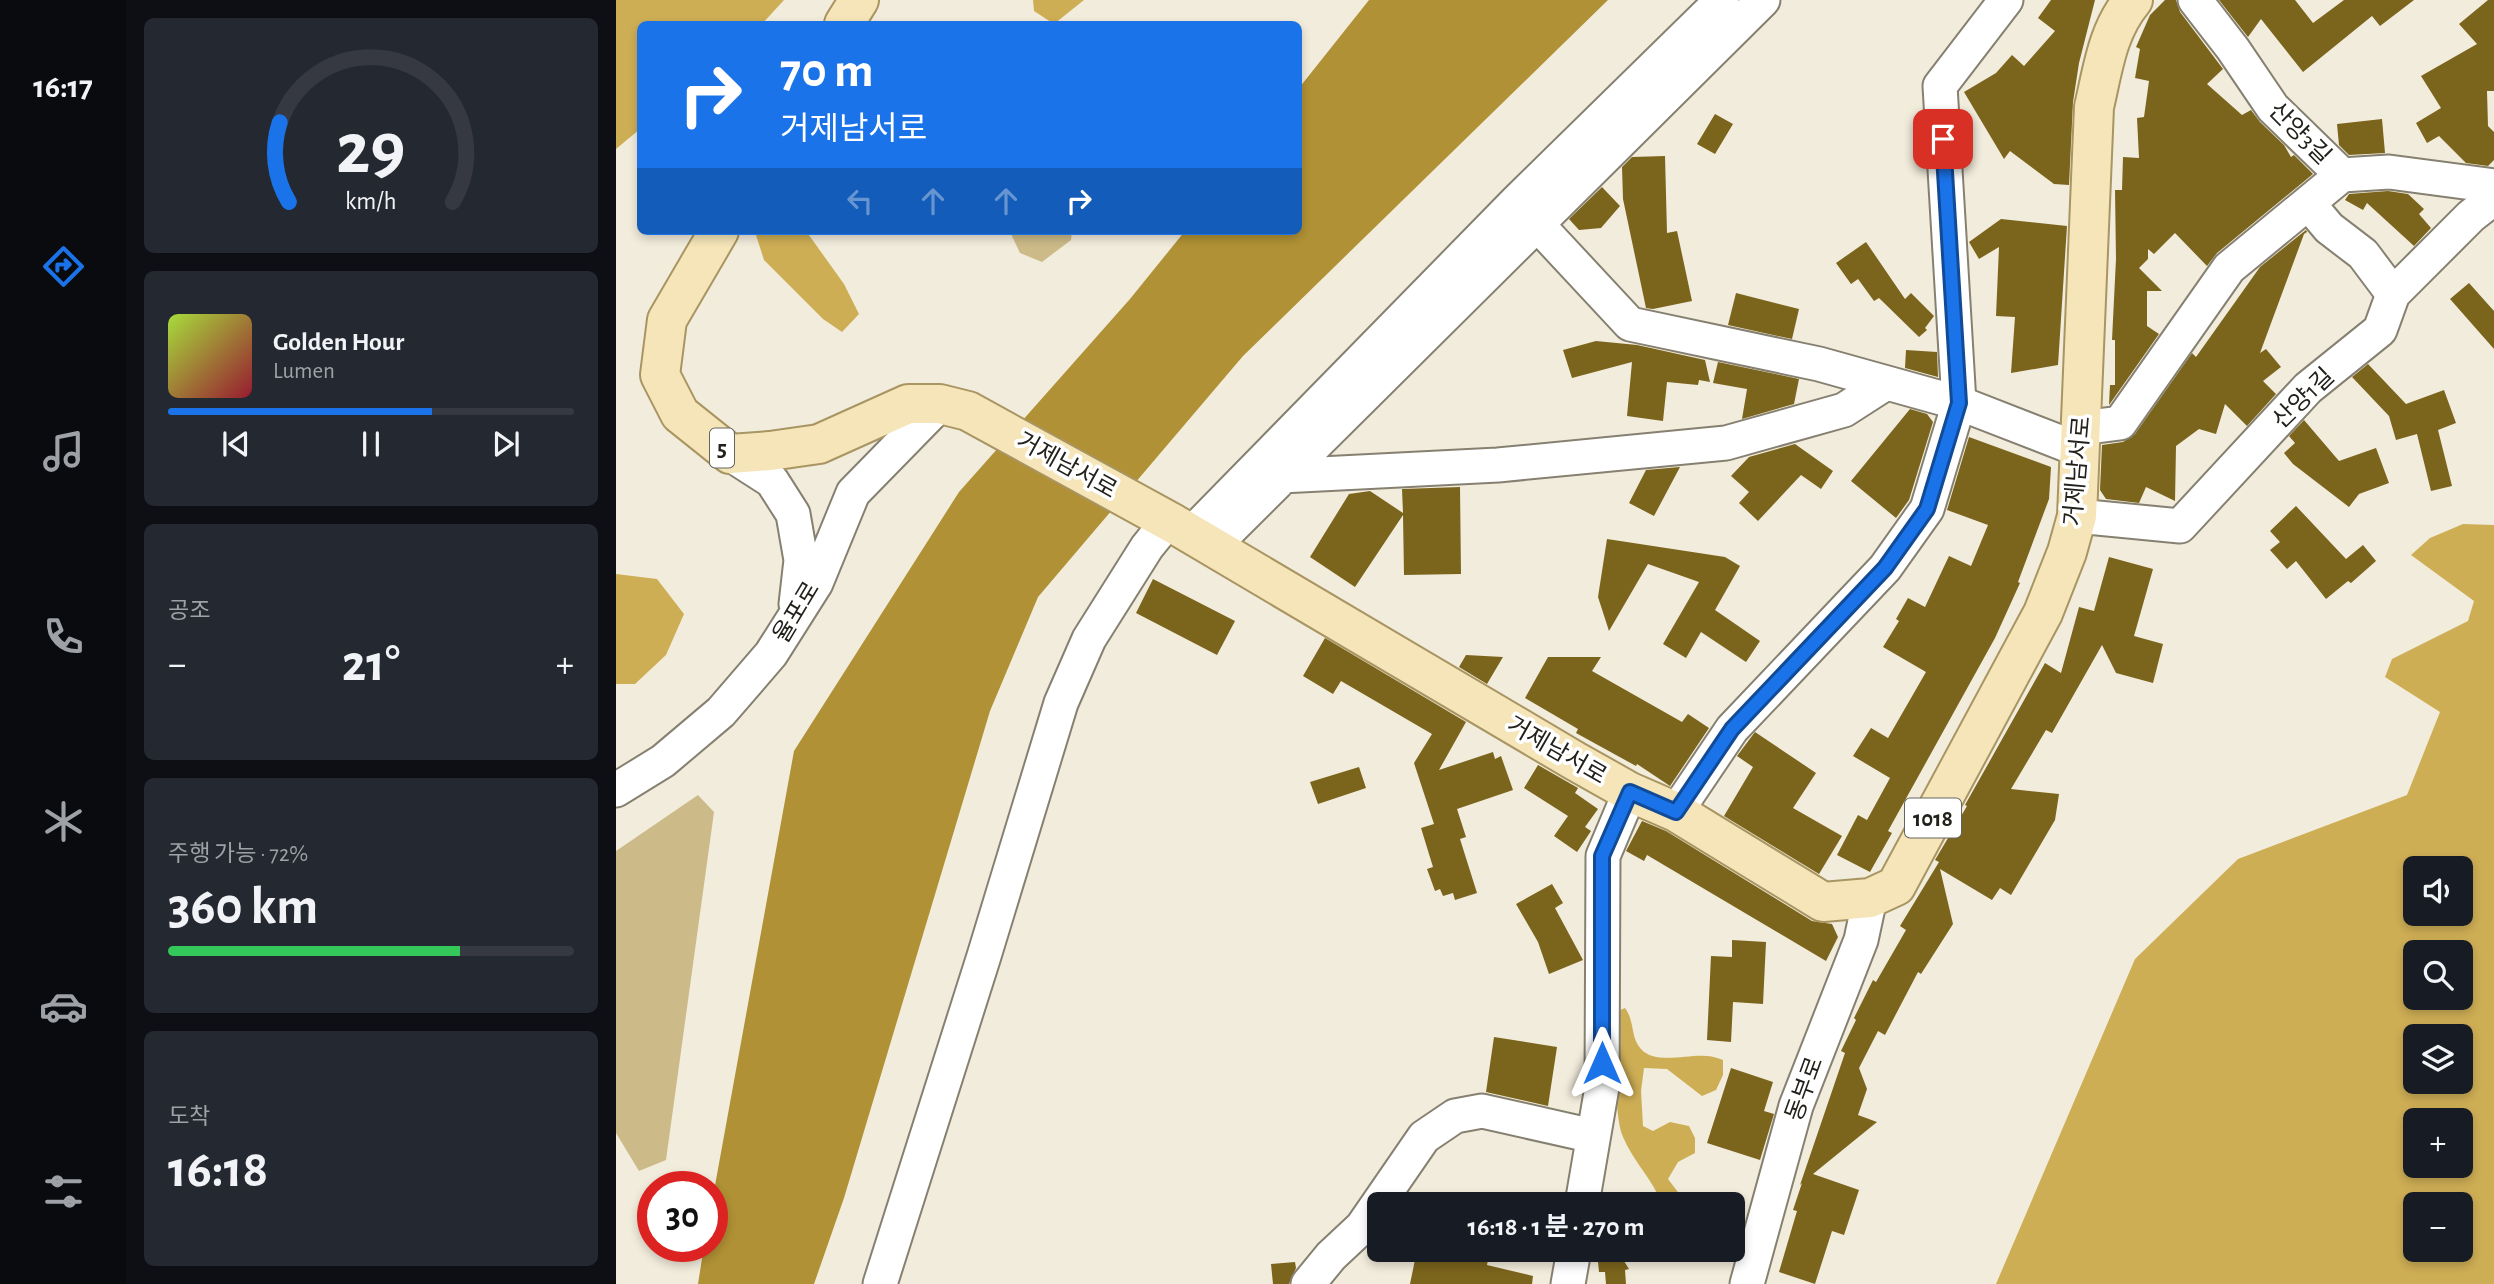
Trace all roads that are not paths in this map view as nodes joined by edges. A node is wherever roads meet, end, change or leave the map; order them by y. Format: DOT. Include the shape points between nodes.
graph roads {
  1 [pos="859,0"];
  2 [pos="1722,0"];
  3 [pos="1762,0"];
  4 [pos="2006,0"];
  5 [pos="2133,0"];
  6 [pos="2195,0"];
  7 [pos="846,21"];
  8 [pos="2342,174"];
  9 [pos="2494,186"];
  10 [pos="2494,198"];
  11 [pos="2308,203"];
  12 [pos="1527,213"];
  13 [pos="717,235"];
  14 [pos="2393,294"];
  15 [pos="1886,383"];
  16 [pos="1959,403"];
  17 [pos="954,407"];
  18 [pos="2081,439"];
  19 [pos="730,454"];
  20 [pos="1281,476"];
  21 [pos="2077,516"];
  22 [pos="1186,531"];
  23 [pos="794,618"];
  24 [pos="616,790"];
  25 [pos="1630,792"];
  26 [pos="1676,812"];
  27 [pos="1870,898"];
  28 [pos="1593,1136"];
  29 [pos="1584,1192"];
  30 [pos="1572,1262"];
  31 [pos="880,1284"];
  32 [pos="1308,1284"];
  33 [pos="1568,1284"];
  34 [pos="1748,1284"];
  1 -- 7 [label="main road"];
  2 -- 12 [label="street"];
  3 -- 12 [label="street"];
  4 -- 16 [label="street" via="1940,86"];
  5 -- 18 [label="main road, 거제남서로 / 1018" via="2106,48 2094,107"];
  6 -- 8 [label="street, 산양3길" via="2273,108"];
  8 -- 9 [label="street, 산양3길" via="2389,172"];
  8 -- 11 [label="street"];
  10 -- 14 [label="street, 산양1길"];
  11 -- 14 [label="street" via="2329,228 2363,254"];
  11 -- 18 [label="street" via="2230,268 2120,423"];
  12 -- 15 [label="street" via="1630,324"];
  12 -- 20 [label="street"];
  12 -- 22 [label="street" via="1286,435 1262,443 1187,514"];
  13 -- 19 [label="main road, 5" via="667,320 660,375 680,414"];
  14 -- 21 [label="street, 산양1길" via="2380,330 2308,388 2180,526"];
  15 -- 16 [label="street"];
  15 -- 20 [label="street" via="1844,410 1726,443 1498,466"];
  16 -- 18 [label="street"];
  16 -- 26 [label="street" via="1927,509 1885,568 1732,729"];
  17 -- 19 [label="main road, 5" via="908,404 819,444"];
  17 -- 22 [label="main road, 거제남서로"];
  17 -- 23 [label="street, 율포로" via="853,493 816,583"];
  18 -- 21 [label="main road, 거제남서로 / 1018"];
  19 -- 23 [label="street" via="772,481 793,514 801,560"];
  20 -- 22 [label="street"];
  21 -- 27 [label="main road, 거제남서로 / 1018" via="2043,613 1896,886"];
  22 -- 25 [label="main road, 거제남서로 / 1018"];
  22 -- 31 [label="street" via="1147,547 1089,639 1061,703"];
  23 -- 24 [label="street, 율포로" via="771,654 721,712 663,761"];
  25 -- 26 [label="main road, 거제남서로 / 1018"];
  25 -- 28 [label="street" via="1602,856 1602,1087"];
  26 -- 27 [label="main road, 거제남서로 / 1018" via="1823,902"];
  27 -- 34 [label="street, 동부로" via="1861,940 1796,1106"];
  28 -- 29 [label="street"];
  28 -- 32 [label="street" via="1482,1111 1455,1116 1424,1137 1362,1227"];
  30 -- 33 [label="street"];
}
